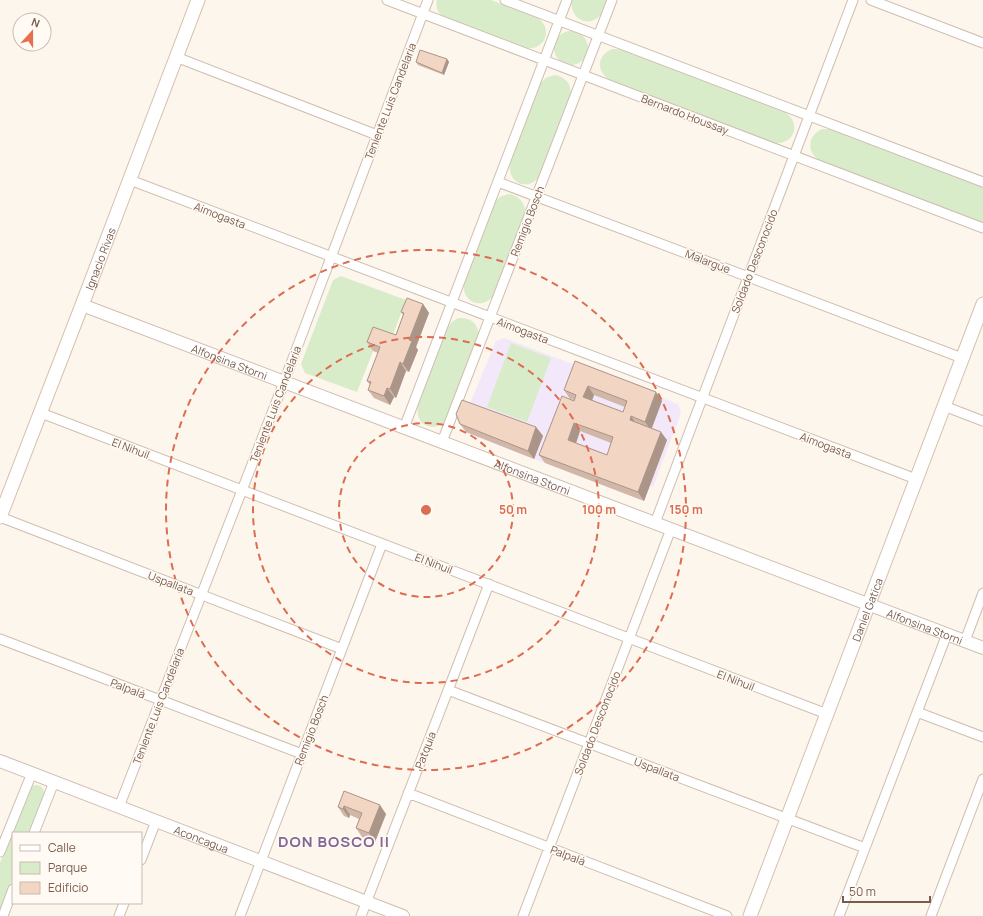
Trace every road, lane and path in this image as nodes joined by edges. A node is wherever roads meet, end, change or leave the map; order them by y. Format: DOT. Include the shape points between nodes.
graph roads {
  1 [pos="198,0"];
  2 [pos="387,0"];
  3 [pos="428,0"];
  4 [pos="505,0"];
  5 [pos="567,0"];
  6 [pos="612,0"];
  7 [pos="853,0"];
  8 [pos="871,0"];
  9 [pos="422,14"];
  10 [pos="559,21"];
  11 [pos="598,36"];
  12 [pos="983,43"];
  13 [pos="176,57"];
  14 [pos="544,60"];
  15 [pos="583,75"];
  16 [pos="809,116"];
  17 [pos="377,135"];
  18 [pos="794,156"];
  19 [pos="130,180"];
  20 [pos="498,182"];
  21 [pos="983,182"];
  22 [pos="537,196"];
  23 [pos="983,228"];
  24 [pos="331,257"];
  25 [pos="748,277"];
  26 [pos="452,303"];
  27 [pos="983,304"];
  28 [pos="82,305"];
  29 [pos="490,317"];
  30 [pos="962,358"];
  31 [pos="284,382"];
  32 [pos="702,398"];
  33 [pos="944,406"];
  34 [pos="41,413"];
  35 [pos="983,421"];
  36 [pos="404,428"];
  37 [pos="442,442"];
  38 [pos="916,479"];
  39 [pos="242,490"];
  40 [pos="0,517"];
  41 [pos="654,523"];
  42 [pos="671,529"];
  43 [pos="382,544"];
  44 [pos="489,584"];
  45 [pos="983,593"];
  46 [pos="201,595"];
  47 [pos="869,604"];
  48 [pos="947,634"];
  49 [pos="629,638"];
  50 [pos="0,639"];
  51 [pos="965,641"];
  52 [pos="983,648"];
  53 [pos="342,649"];
  54 [pos="448,690"];
  55 [pos="161,700"];
  56 [pos="917,712"];
  57 [pos="827,714"];
  58 [pos="983,737"];
  59 [pos="589,743"];
  60 [pos="302,754"];
  61 [pos="0,761"];
  62 [pos="32,773"];
  63 [pos="983,779"];
  64 [pos="54,782"];
  65 [pos="408,793"];
  66 [pos="119,807"];
  67 [pos="788,819"];
  68 [pos="156,821"];
  69 [pos="34,832"];
  70 [pos="550,848"];
  71 [pos="865,848"];
  72 [pos="0,852"];
  73 [pos="142,857"];
  74 [pos="261,861"];
  75 [pos="12,892"];
  76 [pos="367,902"];
  77 [pos="124,904"];
  78 [pos="3,916"];
  79 [pos="119,916"];
  80 [pos="240,916"];
  81 [pos="361,916"];
  82 [pos="403,916"];
  83 [pos="523,916"];
  84 [pos="727,916"];
  85 [pos="750,916"];
  86 [pos="839,916"];
  87 [pos="931,916"];
  1 -- 13 [label="main road, Ignacio Rivas"];
  2 -- 9 [label="street, Bernardo Houssay"];
  3 -- 9 [label="street, Teniente Luis Candelaria"];
  4 -- 10 [label="street"];
  5 -- 10 [label="street"];
  6 -- 11 [label="street, Remigio Bosch"];
  7 -- 16 [label="street, Soldado Desconocido"];
  8 -- 12 [label="street"];
  9 -- 14 [label="street, Bernardo Houssay"];
  9 -- 17 [label="street, Teniente Luis Candelaria"];
  10 -- 11 [label="street"];
  10 -- 14 [label="street"];
  11 -- 15 [label="street, Remigio Bosch"];
  11 -- 16 [label="street"];
  13 -- 17 [label="street"];
  13 -- 19 [label="main road, Ignacio Rivas"];
  14 -- 15 [label="street, Bernardo Houssay"];
  14 -- 20 [label="street"];
  15 -- 18 [label="street, Bernardo Houssay"];
  15 -- 22 [label="street, Remigio Bosch"];
  16 -- 18 [label="street, Soldado Desconocido"];
  16 -- 21 [label="street"];
  17 -- 24 [label="street, Teniente Luis Candelaria"];
  18 -- 23 [label="street, Bernardo Houssay"];
  18 -- 25 [label="street, Soldado Desconocido"];
  19 -- 24 [label="street, Aimogasta"];
  19 -- 28 [label="main road, Ignacio Rivas"];
  20 -- 22 [label="street, Malargüe"];
  20 -- 26 [label="street"];
  22 -- 25 [label="street, Malargüe"];
  22 -- 29 [label="street, Remigio Bosch"];
  24 -- 26 [label="street, Aimogasta"];
  24 -- 31 [label="street, Teniente Luis Candelaria"];
  25 -- 30 [label="street, Malargüe"];
  25 -- 32 [label="street, Soldado Desconocido"];
  26 -- 29 [label="street, Aimogasta"];
  26 -- 36 [label="street"];
  27 -- 30 [label="main road, Daniel Gatica"];
  28 -- 31 [label="street, Alfonsina Storni"];
  28 -- 34 [label="main road, Ignacio Rivas"];
  29 -- 32 [label="street, Aimogasta"];
  29 -- 37 [label="street, Remigio Bosch"];
  30 -- 33 [label="main road, Daniel Gatica"];
  31 -- 36 [label="street, Alfonsina Storni"];
  31 -- 39 [label="street, Teniente Luis Candelaria"];
  32 -- 38 [label="street, Aimogasta"];
  32 -- 41 [label="street, Soldado Desconocido"];
  33 -- 35 [label="street"];
  33 -- 38 [label="main road, Daniel Gatica"];
  34 -- 39 [label="street, El Nihuil"];
  34 -- 40 [label="main road, Ignacio Rivas"];
  36 -- 37 [label="street, Alfonsina Storni"];
  37 -- 41 [label="street, Alfonsina Storni"];
  38 -- 47 [label="main road, Daniel Gatica"];
  39 -- 43 [label="street, El Nihuil"];
  39 -- 46 [label="street, Teniente Luis Candelaria"];
  40 -- 46 [label="street, Uspallata"];
  41 -- 42 [label="street, Alfonsina Storni"];
  42 -- 47 [label="street, Alfonsina Storni"];
  42 -- 49 [label="street, Soldado Desconocido"];
  43 -- 44 [label="street, El Nihuil"];
  43 -- 53 [label="street, Remigio Bosch"];
  44 -- 49 [label="street, El Nihuil"];
  44 -- 54 [label="street, Patquia"];
  45 -- 51 [label="street"];
  46 -- 53 [label="street, Uspallata"];
  46 -- 55 [label="street, Teniente Luis Candelaria"];
  47 -- 48 [label="street, Alfonsina Storni"];
  47 -- 57 [label="main road, Daniel Gatica"];
  48 -- 51 [label="street, Alfonsina Storni"];
  48 -- 56 [label="street"];
  49 -- 57 [label="street, El Nihuil"];
  49 -- 59 [label="street, Soldado Desconocido"];
  50 -- 55 [label="street, Palpalá"];
  51 -- 52 [label="street, Alfonsina Storni"];
  53 -- 60 [label="street, Remigio Bosch"];
  54 -- 59 [label="street, Uspallata"];
  54 -- 65 [label="street, Patquia"];
  55 -- 60 [label="street, Palpalá"];
  55 -- 66 [label="street, Teniente Luis Candelaria"];
  56 -- 58 [label="street"];
  56 -- 71 [label="street"];
  57 -- 67 [label="main road, Daniel Gatica"];
  59 -- 67 [label="street, Uspallata"];
  59 -- 70 [label="street, Soldado Desconocido"];
  60 -- 74 [label="street, Remigio Bosch"];
  61 -- 62 [label="street, Aconcagua"];
  62 -- 64 [label="street, Aconcagua"];
  62 -- 72 [label="street"];
  63 -- 87 [label="street"];
  64 -- 66 [label="street, Aconcagua"];
  64 -- 69 [label="street"];
  65 -- 70 [label="street, Palpalá"];
  65 -- 76 [label="street, Patquia"];
  66 -- 68 [label="street, Aconcagua"];
  67 -- 71 [label="street, Uspallata"];
  67 -- 85 [label="main road, Daniel Gatica"];
  68 -- 73 [label="street"];
  68 -- 74 [label="street, Aconcagua"];
  70 -- 83 [label="street, Soldado Desconocido"];
  70 -- 84 [label="street, Palpalá"];
  71 -- 86 [label="street"];
  74 -- 76 [label="street, Aconcagua"];
  74 -- 80 [label="street, Remigio Bosch"];
  75 -- 78 [label="street"];
  76 -- 81 [label="street, Patquia"];
  76 -- 82 [label="street, Aconcagua"];
  77 -- 79 [label="street"];
}
